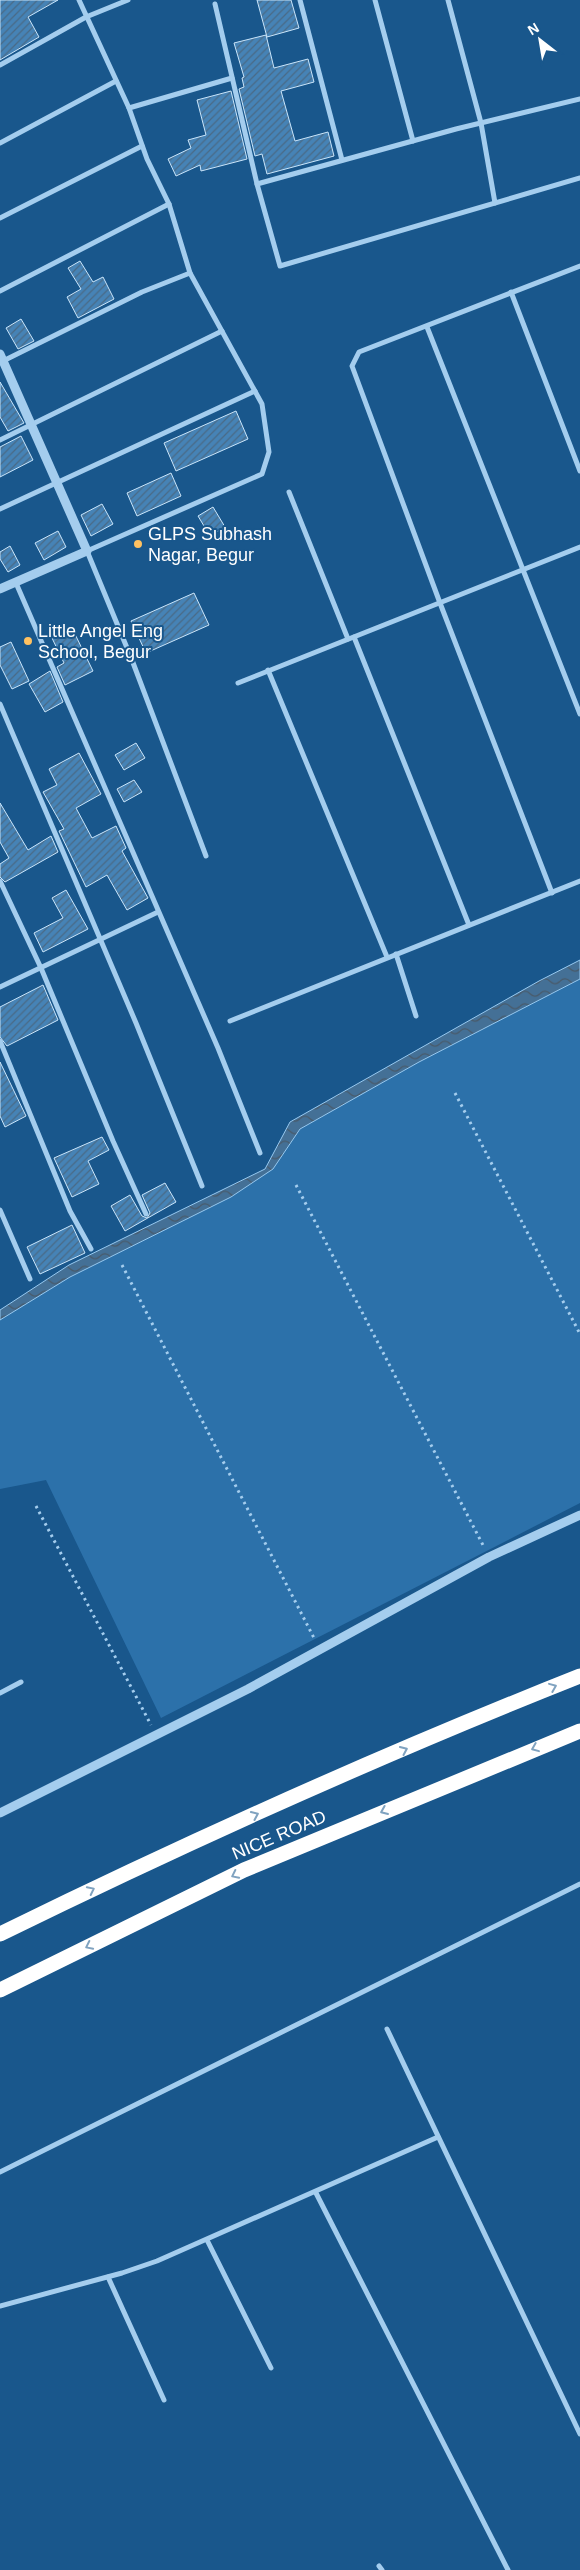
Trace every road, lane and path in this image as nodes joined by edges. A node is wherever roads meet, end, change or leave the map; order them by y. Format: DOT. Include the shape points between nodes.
graph roads {
  1 [pos="79,0"];
  2 [pos="128,0"];
  3 [pos="300,0"];
  4 [pos="375,0"];
  5 [pos="448,0"];
  6 [pos="215,4"];
  7 [pos="86,17"];
  8 [pos="0,64"];
  9 [pos="232,78"];
  10 [pos="116,81"];
  11 [pos="580,99"];
  12 [pos="129,108"];
  13 [pos="481,123"];
  14 [pos="413,140"];
  15 [pos="0,143"];
  16 [pos="142,146"];
  17 [pos="342,160"];
  18 [pos="580,178"];
  19 [pos="257,184"];
  20 [pos="495,203"];
  21 [pos="169,204"];
  22 [pos="0,218"];
  23 [pos="580,266"];
  24 [pos="190,272"];
  25 [pos="0,291"];
  26 [pos="511,292"];
  27 [pos="427,327"];
  28 [pos="222,331"];
  29 [pos="1,359"];
  30 [pos="255,391"];
  31 [pos="31,426"];
  32 [pos="0,440"];
  33 [pos="580,471"];
  34 [pos="57,483"];
  35 [pos="289,492"];
  36 [pos="0,509"];
  37 [pos="580,547"];
  38 [pos="87,551"];
  39 [pos="524,569"];
  40 [pos="16,583"];
  41 [pos="0,590"];
  42 [pos="440,602"];
  43 [pos="351,638"];
  44 [pos="268,670"];
  45 [pos="238,683"];
  46 [pos="0,704"];
  47 [pos="580,714"];
  48 [pos="206,856"];
  49 [pos="0,881"];
  50 [pos="580,881"];
  51 [pos="552,892"];
  52 [pos="158,912"];
  53 [pos="468,925"];
  54 [pos="100,939"];
  55 [pos="396,954"];
  56 [pos="387,957"];
  57 [pos="41,968"];
  58 [pos="0,987"];
  59 [pos="416,1016"];
  60 [pos="230,1021"];
  61 [pos="0,1042"];
  62 [pos="455,1093"];
  63 [pos="260,1153"];
  64 [pos="296,1185"];
  65 [pos="202,1186"];
  66 [pos="0,1210"];
  67 [pos="146,1214"];
  68 [pos="91,1250"];
  69 [pos="122,1265"];
  70 [pos="30,1279"];
  71 [pos="580,1334"];
  72 [pos="36,1506"];
  73 [pos="580,1515"];
  74 [pos="489,1557"];
  75 [pos="320,1649"];
  76 [pos="580,1676"];
  77 [pos="21,1682"];
  78 [pos="0,1693"];
  79 [pos="580,1731"];
  80 [pos="156,1735"];
  81 [pos="0,1813"];
  82 [pos="580,1884"];
  83 [pos="0,1934"];
  84 [pos="0,1990"];
  85 [pos="387,2029"];
  86 [pos="438,2137"];
  87 [pos="0,2172"];
  88 [pos="316,2193"];
  89 [pos="207,2240"];
  90 [pos="108,2277"];
  91 [pos="0,2306"];
  92 [pos="271,2368"];
  93 [pos="164,2400"];
  94 [pos="580,2434"];
  95 [pos="508,2570"];
  1 -- 7 [label="street"];
  2 -- 7 [label="street"];
  3 -- 17 [label="street"];
  4 -- 14 [label="street"];
  5 -- 13 [label="street"];
  6 -- 9 [label="street"];
  7 -- 8 [label="street"];
  7 -- 10 [label="street"];
  9 -- 12 [label="street"];
  9 -- 19 [label="street"];
  10 -- 12 [label="street"];
  10 -- 15 [label="street"];
  11 -- 13 [label="street"];
  12 -- 16 [label="street"];
  13 -- 14 [label="street"];
  13 -- 20 [label="street"];
  14 -- 17 [label="street"];
  16 -- 21 [label="street"];
  16 -- 22 [label="street"];
  17 -- 19 [label="street"];
  18 -- 20 [label="street"];
  19 -- 20 [label="street" via="280,266"];
  21 -- 24 [label="street"];
  21 -- 25 [label="street"];
  23 -- 26 [label="street"];
  24 -- 28 [label="street"];
  24 -- 29 [label="street"];
  26 -- 27 [label="street"];
  26 -- 33 [label="street"];
  27 -- 39 [label="street"];
  27 -- 42 [label="street" via="359,352 352,366"];
  28 -- 30 [label="street"];
  28 -- 31 [label="street"];
  29 -- 31 [label="street"];
  30 -- 34 [label="street"];
  30 -- 38 [label="street" via="262,404 269,452 262,474"];
  31 -- 32 [label="street"];
  31 -- 34 [label="street"];
  34 -- 36 [label="street"];
  34 -- 38 [label="street"];
  35 -- 43 [label="street"];
  37 -- 39 [label="street"];
  38 -- 40 [label="street"];
  38 -- 48 [label="street"];
  39 -- 42 [label="street"];
  39 -- 47 [label="street"];
  40 -- 41 [label="street"];
  40 -- 52 [label="street"];
  42 -- 43 [label="street"];
  42 -- 51 [label="street"];
  43 -- 44 [label="street"];
  43 -- 53 [label="street"];
  44 -- 45 [label="street"];
  44 -- 56 [label="street"];
  46 -- 54 [label="street"];
  49 -- 57 [label="street"];
  50 -- 51 [label="street"];
  51 -- 53 [label="street"];
  52 -- 54 [label="street"];
  52 -- 63 [label="street"];
  53 -- 55 [label="street"];
  54 -- 57 [label="street"];
  54 -- 65 [label="street"];
  55 -- 56 [label="street"];
  55 -- 59 [label="street"];
  56 -- 60 [label="street"];
  57 -- 58 [label="street"];
  57 -- 67 [label="street"];
  61 -- 68 [label="street" via="70,1211"];
  62 -- 71 [label="path"];
  64 -- 74 [label="path"];
  66 -- 70 [label="street"];
  69 -- 75 [label="path"];
  72 -- 80 [label="path"];
  73 -- 74 [label="street"];
  74 -- 75 [label="street"];
  75 -- 80 [label="street"];
  83 -- 76 [label="highway, NICE ROAD, one-way" via="114,1878 280,1804"];
  77 -- 78 [label="street"];
  79 -- 84 [label="highway, NICE ROAD, one-way" via="244,1870"];
  80 -- 81 [label="street"];
  82 -- 87 [label="street"];
  85 -- 86 [label="street"];
  86 -- 88 [label="street"];
  86 -- 94 [label="street"];
  88 -- 89 [label="street"];
  88 -- 95 [label="street"];
  89 -- 90 [label="street" via="158,2261"];
  89 -- 92 [label="street"];
  90 -- 91 [label="street"];
  90 -- 93 [label="street"];
}
